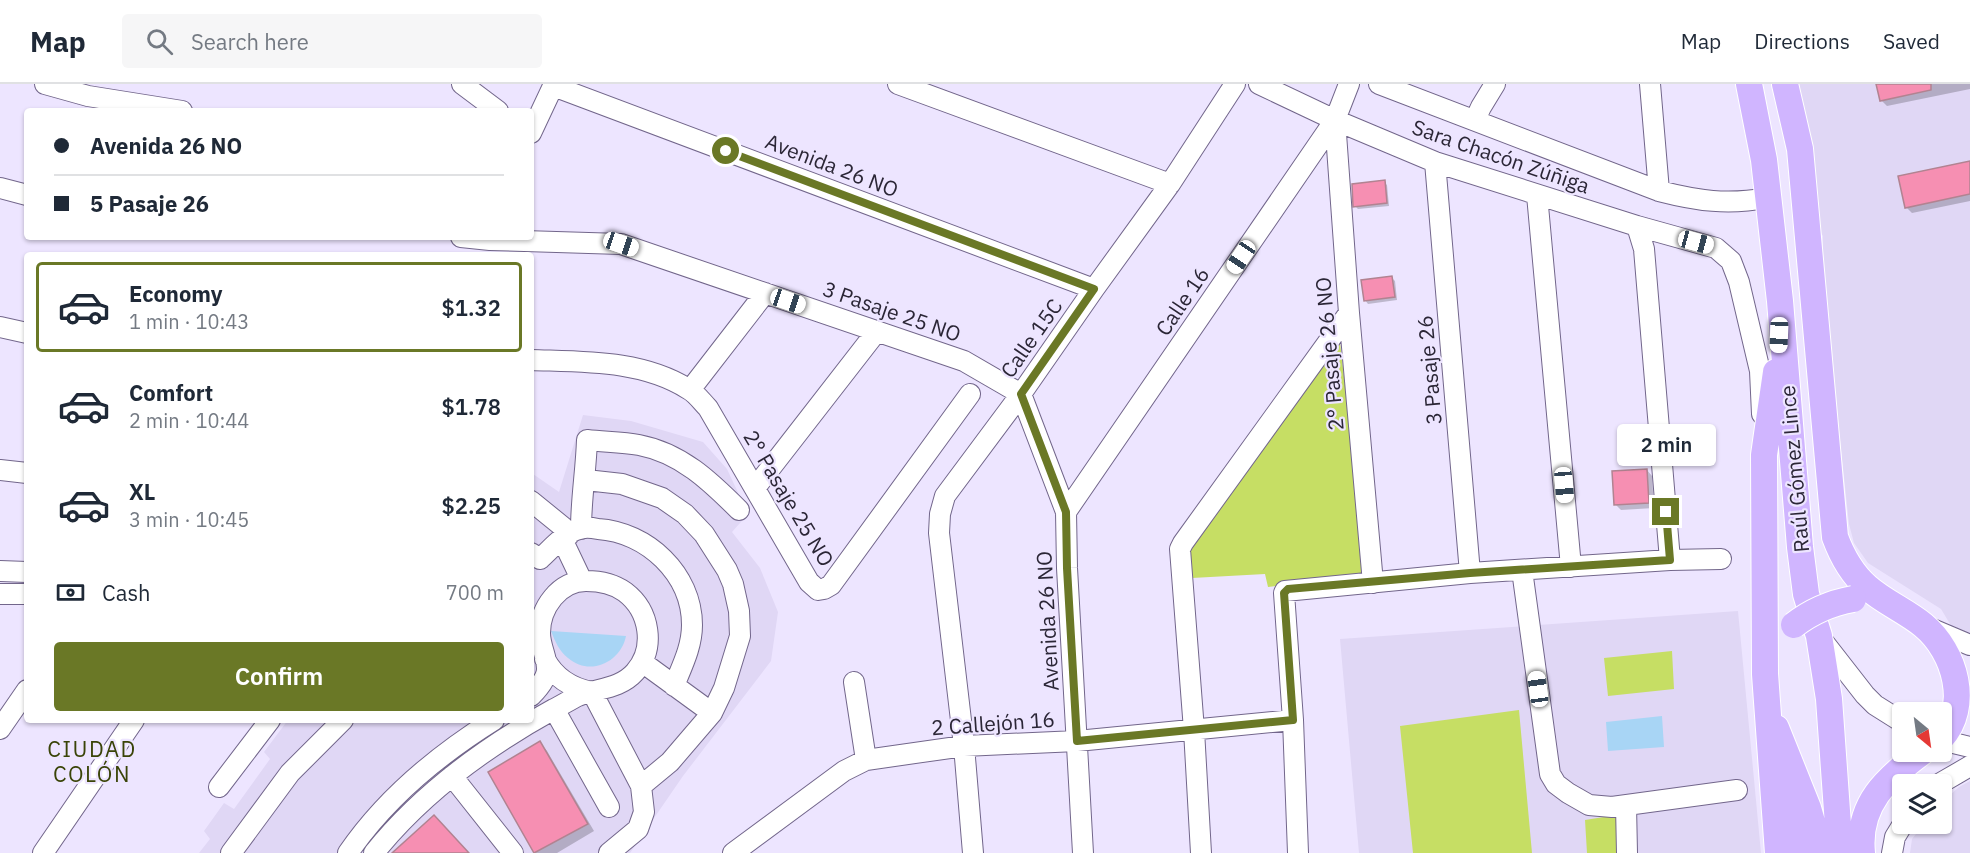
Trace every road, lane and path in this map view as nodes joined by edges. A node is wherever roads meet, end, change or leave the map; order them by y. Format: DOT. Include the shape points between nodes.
graph roads {
  1 [pos="45,84"];
  2 [pos="462,84"];
  3 [pos="898,84"];
  4 [pos="1235,84"];
  5 [pos="1259,84"];
  6 [pos="1349,84"];
  7 [pos="1379,84"];
  8 [pos="1495,84"];
  9 [pos="1650,84"];
  10 [pos="1749,84"];
  11 [pos="1785,84"];
  12 [pos="553,85"];
  13 [pos="90,90"];
  14 [pos="169,108"];
  15 [pos="494,108"];
  16 [pos="1335,120"];
  17 [pos="1475,120"];
  18 [pos="534,126"];
  19 [pos="1435,162"];
  20 [pos="1170,184"];
  21 [pos="0,188"];
  22 [pos="1659,190"];
  23 [pos="24,194"];
  24 [pos="1537,195"];
  25 [pos="1767,198"];
  26 [pos="1637,226"];
  27 [pos="534,240"];
  28 [pos="1094,289"];
  29 [pos="765,293"];
  30 [pos="1780,301"];
  31 [pos="1349,313"];
  32 [pos="0,327"];
  33 [pos="24,332"];
  34 [pos="877,332"];
  35 [pos="534,360"];
  36 [pos="690,390"];
  37 [pos="970,394"];
  38 [pos="1021,394"];
  39 [pos="1764,455"];
  40 [pos="0,470"];
  41 [pos="24,473"];
  42 [pos="586,480"];
  43 [pos="754,488"];
  44 [pos="534,504"];
  45 [pos="739,510"];
  46 [pos="1066,512"];
  47 [pos="570,534"];
  48 [pos="534,555"];
  49 [pos="1721,559"];
  50 [pos="1670,560"];
  51 [pos="1571,567"];
  52 [pos="1522,570"];
  53 [pos="0,571"];
  54 [pos="24,572"];
  55 [pos="1470,573"];
  56 [pos="582,581"];
  57 [pos="1373,583"];
  58 [pos="0,594"];
  59 [pos="24,594"];
  60 [pos="539,600"];
  61 [pos="1898,609"];
  62 [pos="1924,626"];
  63 [pos="1819,636"];
  64 [pos="1970,645"];
  65 [pos="545,659"];
  66 [pos="642,662"];
  67 [pos="854,682"];
  68 [pos="1765,682"];
  69 [pos="674,686"];
  70 [pos="534,692"];
  71 [pos="592,692"];
  72 [pos="24,694"];
  73 [pos="554,709"];
  74 [pos="712,713"];
  75 [pos="1892,716"];
  76 [pos="1293,720"];
  77 [pos="534,721"];
  78 [pos="132,723"];
  79 [pos="268,723"];
  80 [pos="341,723"];
  81 [pos="490,723"];
  82 [pos="530,723"];
  83 [pos="1952,724"];
  84 [pos="1776,727"];
  85 [pos="0,729"];
  86 [pos="1194,730"];
  87 [pos="1952,740"];
  88 [pos="1077,741"];
  89 [pos="964,746"];
  90 [pos="1970,747"];
  91 [pos="866,759"];
  92 [pos="1908,762"];
  93 [pos="1970,766"];
  94 [pos="452,776"];
  95 [pos="1952,777"];
  96 [pos="641,786"];
  97 [pos="219,787"];
  98 [pos="1737,790"];
  99 [pos="1626,805"];
  100 [pos="609,807"];
  101 [pos="1897,834"];
  102 [pos="617,851"];
  103 [pos="43,853"];
  104 [pos="231,853"];
  105 [pos="348,853"];
  106 [pos="374,853"];
  107 [pos="513,853"];
  108 [pos="733,853"];
  109 [pos="973,853"];
  110 [pos="1083,853"];
  111 [pos="1201,853"];
  112 [pos="1298,853"];
  113 [pos="1628,853"];
  114 [pos="1778,853"];
  115 [pos="1796,853"];
  116 [pos="1821,853"];
  117 [pos="1840,853"];
  118 [pos="1862,853"];
  119 [pos="1892,853"];
  1 -- 13 [label="street"];
  2 -- 15 [label="street"];
  3 -- 20 [label="street"];
  4 -- 20 [label="street, Calle 15C"];
  5 -- 16 [label="street, Sara Chacón Zúñiga"];
  6 -- 16 [label="street, Calle 16"];
  7 -- 17 [label="street, Sara Chacón Zúñiga"];
  8 -- 17 [label="street"];
  9 -- 22 [label="street"];
  10 -- 25 [label="main road, Raúl Gómez Lince"];
  11 -- 61 [label="main road, Raúl Gómez Lince" via="1800,149 1835,537 1856,576"];
  12 -- 18 [label="street"];
  12 -- 28 [label="street, Avenida 26 NO"];
  13 -- 14 [label="street"];
  16 -- 19 [label="street, Sara Chacón Zúñiga"];
  16 -- 31 [label="street, 2° Pasaje 26 NO"];
  16 -- 46 [label="street, Calle 16"];
  17 -- 22 [label="street, Sara Chacón Zúñiga"];
  19 -- 24 [label="street, Sara Chacón Zúñiga"];
  19 -- 55 [label="street, 3 Pasaje 26"];
  20 -- 28 [label="street, Calle 15C"];
  21 -- 23 [label="street"];
  22 -- 25 [label="street, Sara Chacón Zúñiga" via="1719,202"];
  24 -- 26 [label="street, Sara Chacón Zúñiga"];
  24 -- 51 [label="street"];
  25 -- 30 [label="main road, Raúl Gómez Lince"];
  26 -- 39 [label="street, Sara Chacón Zúñiga" via="1716,248 1731,261 1760,371"];
  26 -- 50 [label="street" via="1644,249"];
  27 -- 29 [label="street, 3 Pasaje 25 NO" via="621,244"];
  28 -- 38 [label="street, Calle 15C"];
  29 -- 34 [label="street, 3 Pasaje 25 NO"];
  29 -- 36 [label="street"];
  30 -- 39 [label="main road" via="1779,352"];
  30 -- 63 [label="main road, Raúl Gómez Lince" via="1800,546 1806,594"];
  31 -- 57 [label="street, 2° Pasaje 26 NO"];
  31 -- 86 [label="street" via="1182,543"];
  32 -- 33 [label="street"];
  34 -- 38 [label="street, 3 Pasaje 25 NO" via="964,361"];
  34 -- 43 [label="street"];
  35 -- 36 [label="street, 2° Pasaje 25 NO" via="599,363 655,372"];
  36 -- 43 [label="street, 2° Pasaje 25 NO" via="708,408"];
  37 -- 43 [label="street, 2° Pasaje 25 NO" via="831,585 824,589 818,590 809,582"];
  38 -- 46 [label="street, Avenida 26 NO"];
  38 -- 89 [label="street, Calle 15C" via="945,496 940,514"];
  39 -- 68 [label="main road"];
  40 -- 41 [label="street"];
  42 -- 45 [label="street" via="587,440 640,446 695,470"];
  42 -- 47 [label="street"];
  42 -- 74 [label="street" via="622,484 662,498 695,523 727,570 737,599 740,636"];
  44 -- 47 [label="street"];
  46 -- 88 [label="street, Avenida 26 NO"];
  47 -- 48 [label="street" via="540,559"];
  47 -- 56 [label="street"];
  47 -- 69 [label="street" via="606,529 637,538 679,580 689,602 691,636"];
  49 -- 50 [label="street"];
  50 -- 51 [label="street"];
  51 -- 52 [label="street"];
  52 -- 55 [label="street"];
  52 -- 99 [label="street" via="1550,774 1556,784 1589,804"];
  53 -- 54 [label="street"];
  55 -- 57 [label="street"];
  56 -- 60 [label="street"];
  56 -- 66 [label="street" via="610,585 636,603 649,633"];
  57 -- 76 [label="street" via="1288,589 1284,593"];
  58 -- 59 [label="street"];
  60 -- 65 [label="street"];
  61 -- 62 [label="main road, Raúl Gómez Lince"];
  61 -- 68 [label="main road, bridge" via="1881,602 1853,599 1818,609 1794,626 1778,648"];
  62 -- 64 [label="street"];
  62 -- 83 [label="main road, Raúl Gómez Lince" via="1952,660 1961,679 1963,700"];
  63 -- 75 [label="street" via="1875,705"];
  63 -- 117 [label="main road, Raúl Gómez Lince"];
  65 -- 70 [label="street" via="547,670"];
  65 -- 71 [label="street" via="561,679 577,689"];
  66 -- 69 [label="street"];
  66 -- 71 [label="street" via="623,682"];
  67 -- 91 [label="street"];
  68 -- 84 [label="main road"];
  68 -- 114 [label="main road"];
  69 -- 74 [label="street"];
  71 -- 73 [label="street"];
  71 -- 96 [label="street"];
  72 -- 85 [label="street"];
  73 -- 77 [label="street"];
  73 -- 100 [label="street"];
  74 -- 96 [label="street" via="670,762"];
  76 -- 86 [label="street, 2 Callejón 16"];
  76 -- 112 [label="street"];
  78 -- 103 [label="street"];
  79 -- 97 [label="street"];
  80 -- 104 [label="street" via="290,773"];
  81 -- 105 [label="street" via="440,758 402,792"];
  82 -- 94 [label="street"];
  84 -- 115 [label="main road"];
  84 -- 116 [label="main road"];
  86 -- 88 [label="street, 2 Callejón 16"];
  86 -- 111 [label="street"];
  87 -- 90 [label="street"];
  88 -- 89 [label="street, 2 Callejón 16"];
  88 -- 110 [label="street, Avenida 26 NO"];
  89 -- 91 [label="street, 2 Callejón 16"];
  89 -- 109 [label="street, Calle 15C"];
  91 -- 108 [label="street, 2 Callejón 16" via="843,771"];
  92 -- 118 [label="main road" via="1876,792 1863,826"];
  93 -- 95 [label="street"];
  94 -- 106 [label="street"];
  94 -- 107 [label="street"];
  96 -- 102 [label="street" via="642,820"];
  98 -- 99 [label="street"];
  99 -- 113 [label="street"];
  101 -- 119 [label="street"];
}
